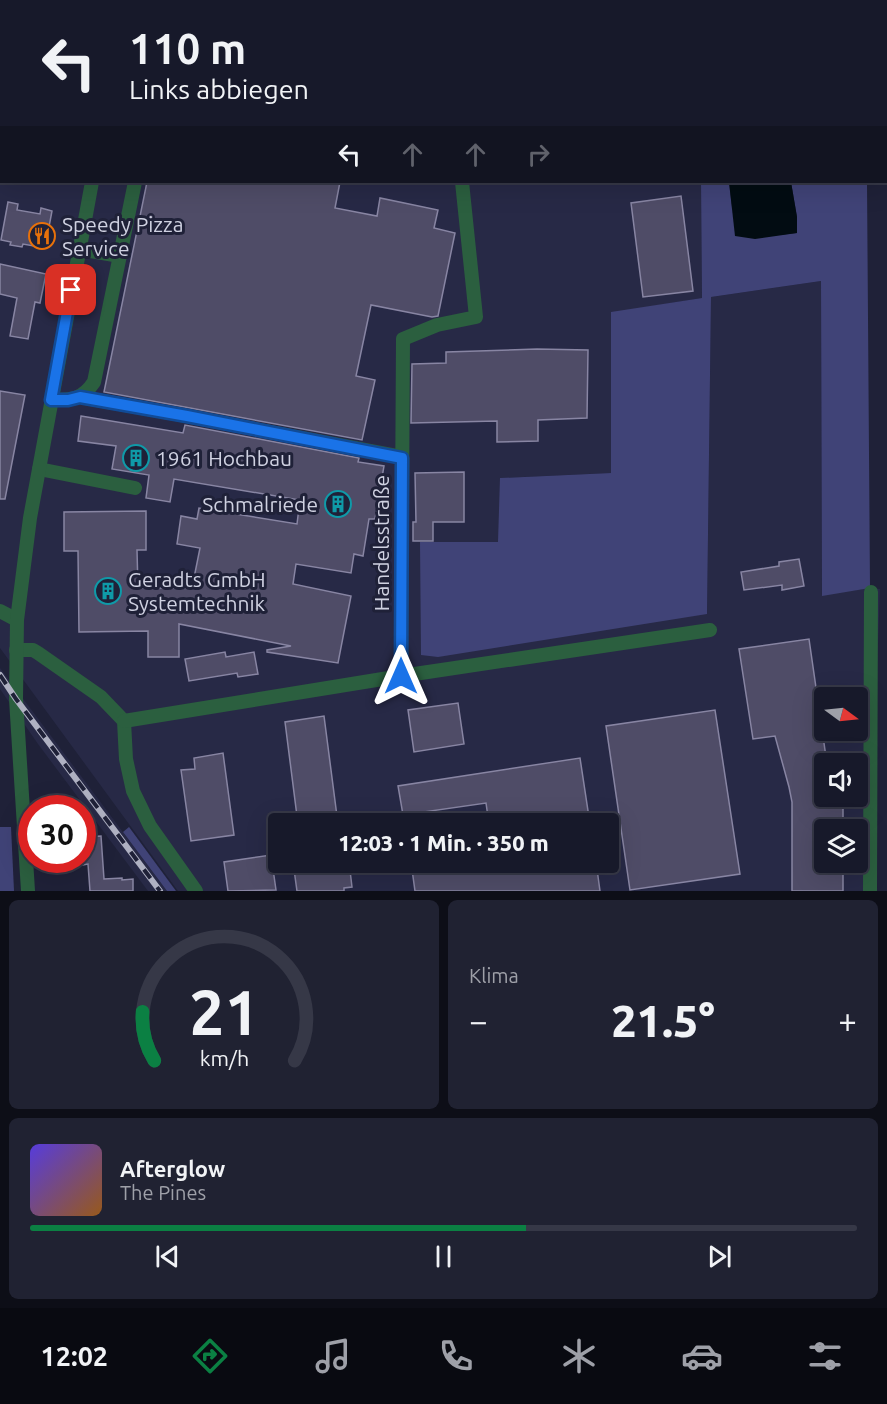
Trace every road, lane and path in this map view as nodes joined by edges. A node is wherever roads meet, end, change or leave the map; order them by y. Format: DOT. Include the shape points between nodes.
graph roads {
  1 [pos="92,183"];
  2 [pos="135,183"];
  3 [pos="462,183"];
  4 [pos="79,249"];
  5 [pos="120,256"];
  6 [pos="80,397"];
  7 [pos="51,400"];
  8 [pos="402,458"];
  9 [pos="39,470"];
  10 [pos="135,488"];
  11 [pos="871,592"];
  12 [pos="0,611"];
  13 [pos="17,620"];
  14 [pos="710,630"];
  15 [pos="16,650"];
  16 [pos="401,676"];
  17 [pos="124,721"];
  18 [pos="28,891"];
  19 [pos="196,891"];
  20 [pos="870,891"];
  1 -- 4 [label="street"];
  2 -- 5 [label="street"];
  3 -- 8 [label="street, Handelsstraße" via="476,317 403,339"];
  4 -- 5 [label="street"];
  4 -- 7 [label="street"];
  5 -- 6 [label="street" via="94,382"];
  6 -- 7 [label="street"];
  6 -- 8 [label="street"];
  7 -- 9 [label="street"];
  8 -- 16 [label="street, Handelsstraße"];
  9 -- 10 [label="street"];
  9 -- 13 [label="street"];
  11 -- 20 [label="street"];
  12 -- 13 [label="street"];
  13 -- 15 [label="street"];
  14 -- 16 [label="street"];
  15 -- 17 [label="street" via="38,653 101,697"];
  15 -- 18 [label="street"];
  16 -- 17 [label="street"];
  17 -- 19 [label="street" via="133,791 150,826"];
}
